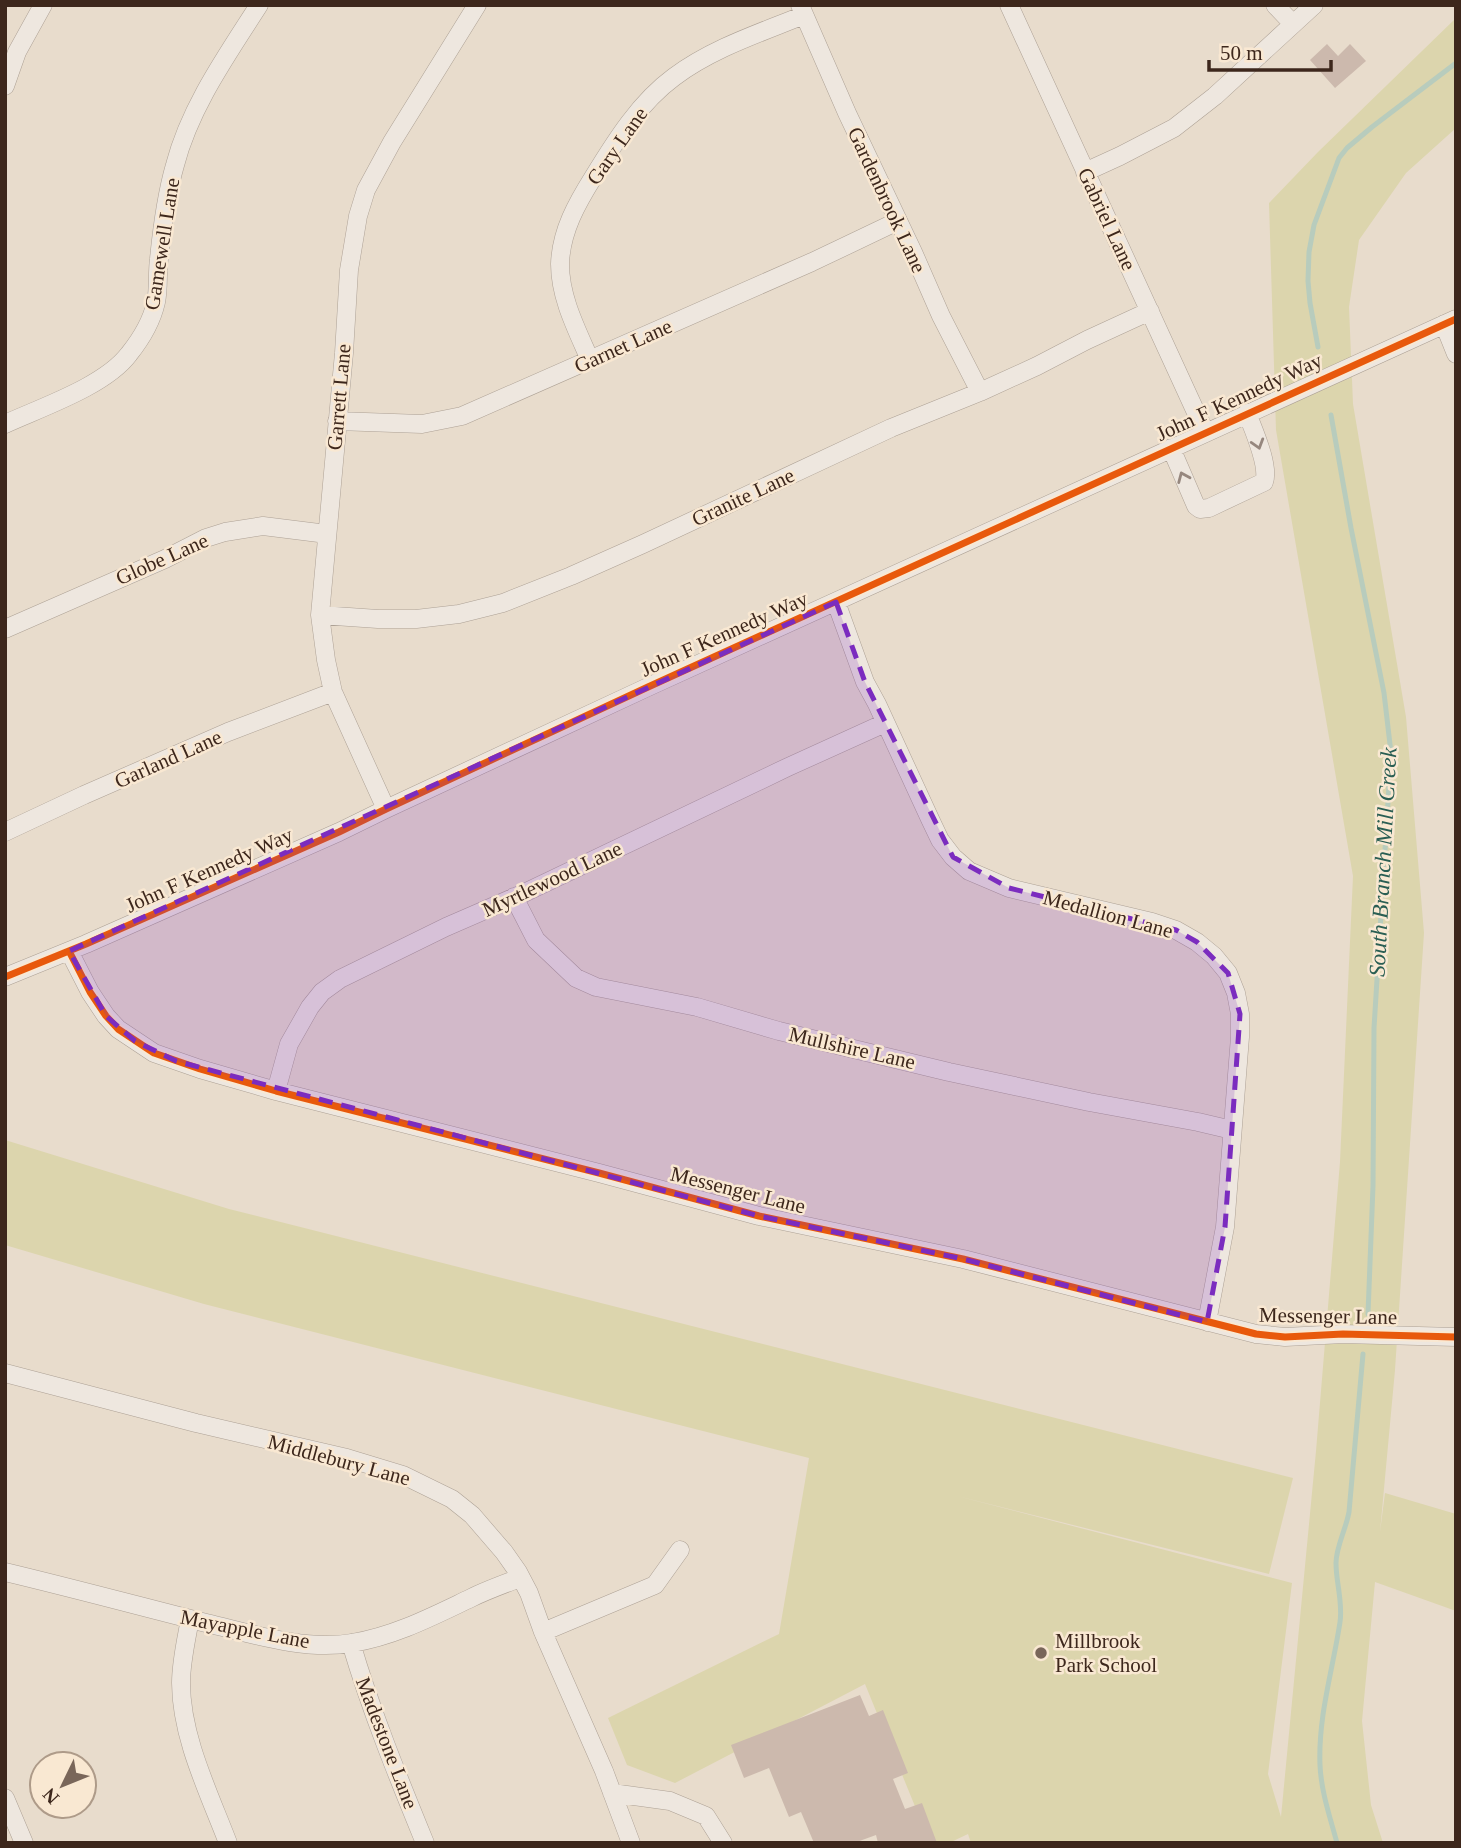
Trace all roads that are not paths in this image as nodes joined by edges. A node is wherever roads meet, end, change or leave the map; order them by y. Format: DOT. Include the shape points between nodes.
graph roads {
  1 [pos="43,5"];
  2 [pos="259,5"];
  3 [pos="477,5"];
  4 [pos="1009,5"];
  5 [pos="1275,5"];
  6 [pos="1314,5"];
  7 [pos="802,10"];
  8 [pos="1293,24"];
  9 [pos="5,86"];
  10 [pos="1085,172"];
  11 [pos="898,221"];
  12 [pos="1150,311"];
  13 [pos="1450,321"];
  14 [pos="1456,354"];
  15 [pos="590,360"];
  16 [pos="980,392"];
  17 [pos="1247,413"];
  18 [pos="337,421"];
  19 [pos="5,424"];
  20 [pos="1205,432"];
  21 [pos="1171,448"];
  22 [pos="327,534"];
  23 [pos="836,602"];
  24 [pos="320,615"];
  25 [pos="5,629"];
  26 [pos="333,692"];
  27 [pos="885,723"];
  28 [pos="386,809"];
  29 [pos="5,832"];
  30 [pos="514,897"];
  31 [pos="69,951"];
  32 [pos="5,977"];
  33 [pos="276,1091"];
  34 [pos="1232,1130"];
  35 [pos="1207,1322"];
  36 [pos="1456,1337"];
  37 [pos="5,1373"];
  38 [pos="680,1550"];
  39 [pos="5,1572"];
  40 [pos="520,1578"];
  41 [pos="190,1619"];
  42 [pos="543,1632"];
  43 [pos="351,1643"];
  44 [pos="612,1793"];
  45 [pos="5,1798"];
  46 [pos="24,1843"];
  47 [pos="228,1843"];
  48 [pos="425,1843"];
  49 [pos="631,1843"];
  50 [pos="723,1843"];
  1 -- 9 [label="street" via="17,52"];
  2 -- 19 [label="street, Gamewell Lane" via="183,137 164,215 156,302 138,340 128,356 91,384"];
  3 -- 18 [label="street, Garrett Lane" via="366,190 349,270"];
  4 -- 10 [label="street, Gabriel Lane"];
  5 -- 8 [label="street"];
  6 -- 8 [label="street"];
  7 -- 11 [label="street, Gardenbrook Lane"];
  7 -- 15 [label="street, Gary Lane" via="674,77 642,108 586,188 567,227 560,266 566,303"];
  8 -- 10 [label="street" via="1174,128"];
  10 -- 12 [label="street, Gabriel Lane"];
  11 -- 15 [label="street, Garnet Lane"];
  11 -- 16 [label="street, Gardenbrook Lane"];
  12 -- 16 [label="street, Granite Lane"];
  12 -- 20 [label="street, Gabriel Lane"];
  13 -- 14 [label="street"];
  13 -- 17 [label="street, John F Kennedy Way"];
  15 -- 18 [label="street, Garnet Lane" via="451,419 413,424"];
  16 -- 24 [label="street, Granite Lane" via="503,603 416,619"];
  17 -- 20 [label="street, John F Kennedy Way"];
  17 -- 21 [label="street, one-way" via="1260,449 1264,482 1209,508 1196,506"];
  18 -- 22 [label="street, Garrett Lane"];
  20 -- 21 [label="street, John F Kennedy Way"];
  21 -- 23 [label="street, John F Kennedy Way"];
  22 -- 24 [label="street, Garrett Lane"];
  22 -- 25 [label="street, Globe Lane" via="263,526 225,532"];
  23 -- 27 [label="street, Medallion Lane"];
  23 -- 28 [label="street, John F Kennedy Way"];
  24 -- 26 [label="street, Garrett Lane"];
  26 -- 28 [label="street, Garrett Lane"];
  26 -- 29 [label="street, Garland Lane" via="228,732"];
  27 -- 30 [label="street, Myrtlewood Lane"];
  27 -- 34 [label="street, Medallion Lane" via="940,840 969,871 1009,888 1176,930 1214,956 1228,973 1240,1014"];
  28 -- 31 [label="street, John F Kennedy Way"];
  30 -- 33 [label="street, Myrtlewood Lane" via="359,969 322,992 289,1044"];
  30 -- 34 [label="street, Mullshire Lane" via="536,940 576,978 596,987 688,1005 949,1072"];
  31 -- 32 [label="street, John F Kennedy Way"];
  31 -- 33 [label="street, Messenger Lane" via="106,1016 135,1041 154,1053"];
  33 -- 35 [label="street, Messenger Lane" via="759,1216 963,1259"];
  34 -- 35 [label="street, Medallion Lane" via="1226,1227"];
  35 -- 36 [label="street, Messenger Lane" via="1286,1337"];
  37 -- 40 [label="street, Middlebury Lane" via="403,1475 452,1499 472,1515"];
  38 -- 42 [label="street" via="655,1585"];
  39 -- 41 [label="street, Mayapple Lane"];
  40 -- 42 [label="street, Middlebury Lane"];
  40 -- 43 [label="street, Mayapple Lane" via="402,1629"];
  41 -- 43 [label="street, Mayapple Lane" via="303,1643"];
  41 -- 47 [label="street" via="181,1670 186,1728"];
  42 -- 44 [label="street, Middlebury Lane"];
  43 -- 48 [label="street, Madestone Lane" via="362,1683"];
  44 -- 49 [label="street, Middlebury Lane"];
  44 -- 50 [label="street" via="670,1801 706,1816"];
  45 -- 46 [label="street"];
}
